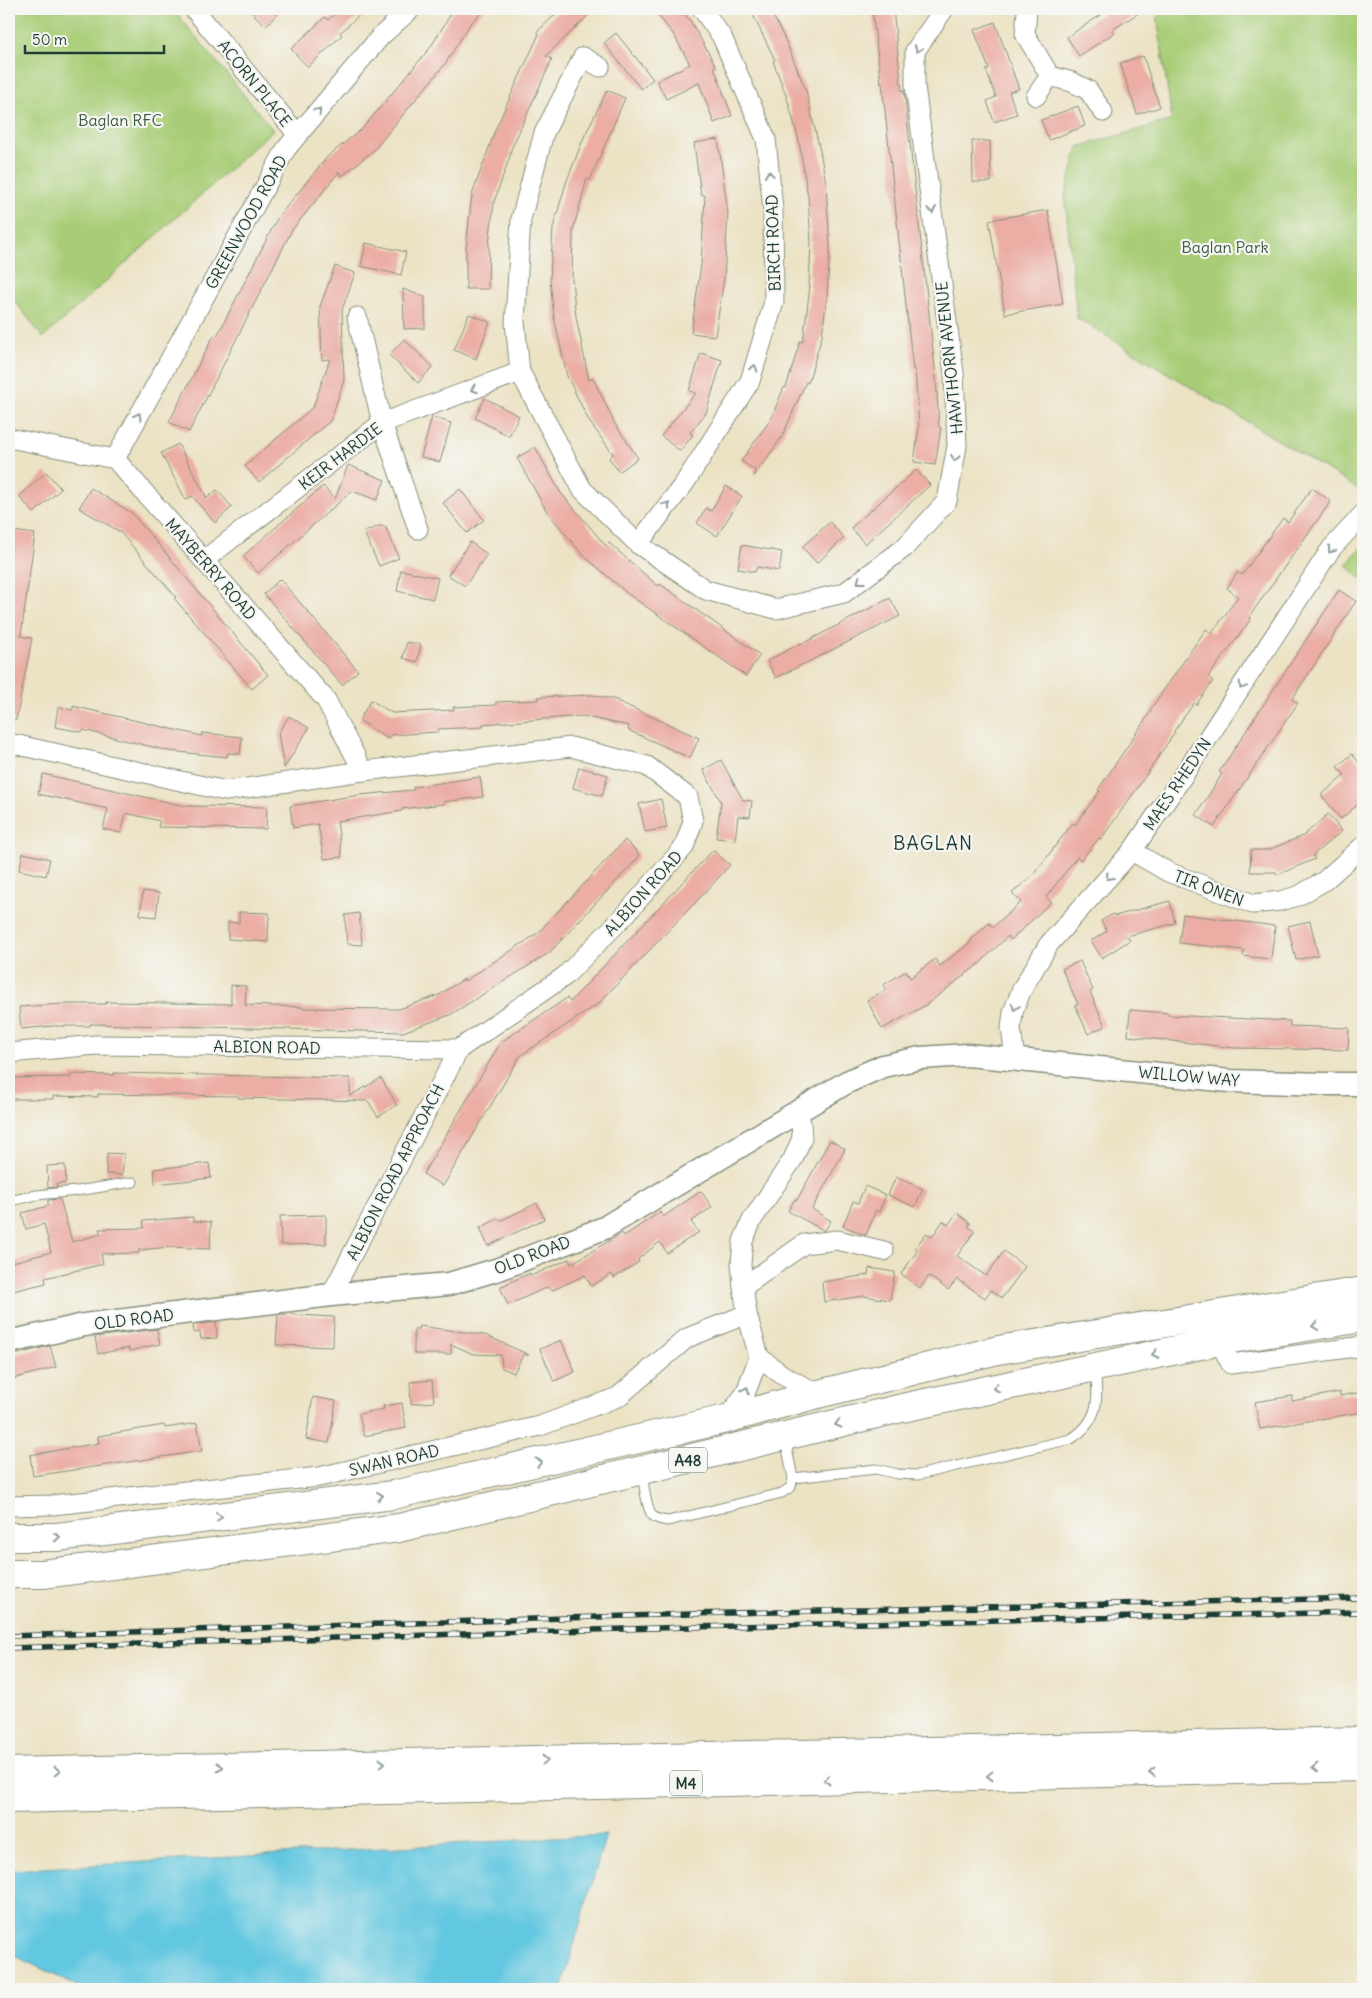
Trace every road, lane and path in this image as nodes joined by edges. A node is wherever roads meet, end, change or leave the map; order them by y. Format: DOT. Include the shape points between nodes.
graph roads {
  1 [pos="194,9"];
  2 [pos="411,9"];
  3 [pos="702,9"];
  4 [pos="944,9"];
  5 [pos="1031,10"];
  6 [pos="600,67"];
  7 [pos="1050,76"];
  8 [pos="1036,96"];
  9 [pos="1103,112"];
  10 [pos="298,135"];
  11 [pos="357,317"];
  12 [pos="520,372"];
  13 [pos="382,423"];
  14 [pos="9,438"];
  15 [pos="115,459"];
  16 [pos="1363,514"];
  17 [pos="418,529"];
  18 [pos="638,544"];
  19 [pos="204,560"];
  20 [pos="9,743"];
  21 [pos="363,771"];
  22 [pos="1363,846"];
  23 [pos="1132,851"];
  24 [pos="458,1049"];
  25 [pos="9,1053"];
  26 [pos="1015,1058"];
  27 [pos="1363,1084"];
  28 [pos="796,1111"];
  29 [pos="133,1182"];
  30 [pos="9,1202"];
  31 [pos="884,1251"];
  32 [pos="744,1287"];
  33 [pos="1363,1291"];
  34 [pos="331,1295"];
  35 [pos="747,1314"];
  36 [pos="1363,1318"];
  37 [pos="9,1342"];
  38 [pos="1363,1346"];
  39 [pos="1225,1352"];
  40 [pos="759,1357"];
  41 [pos="1095,1367"];
  42 [pos="818,1394"];
  43 [pos="726,1419"];
  44 [pos="784,1437"];
  45 [pos="641,1471"];
  46 [pos="793,1478"];
  47 [pos="9,1506"];
  48 [pos="9,1537"];
  49 [pos="9,1574"];
  50 [pos="1363,1741"];
  51 [pos="1363,1767"];
  52 [pos="9,1772"];
  53 [pos="9,1799"];
  1 -- 10 [label="street, ACORN PLACE"];
  10 -- 2 [label="street, GREENWOOD ROAD, one-way" via="382,36"];
  18 -- 3 [label="street, BIRCH ROAD, one-way" via="684,484 750,381 774,302 774,210 766,139 722,37"];
  4 -- 18 [label="street, HAWTHORN AVENUE, one-way" via="915,51 915,86 954,373 957,446 947,501 904,548 844,593 776,609 706,590"];
  5 -- 7 [label="street" via="1024,34"];
  6 -- 12 [label="street" via="583,57 544,133 523,209 515,322"];
  7 -- 8 [label="street"];
  7 -- 9 [label="street" via="1088,90"];
  15 -- 10 [label="street, GREENWOOD ROAD, one-way" via="286,149"];
  11 -- 13 [label="street"];
  12 -- 13 [label="street, KEIR HARDIE, one-way"];
  12 -- 18 [label="street, HAWTHORN AVENUE" via="582,490"];
  13 -- 17 [label="street"];
  13 -- 19 [label="street, KEIR HARDIE"];
  14 -- 15 [label="street"];
  15 -- 19 [label="street, MAYBERRY ROAD"];
  16 -- 23 [label="street, MAES RHEDYN, one-way" via="1331,549"];
  19 -- 21 [label="street, MAYBERRY ROAD" via="326,700"];
  20 -- 21 [label="street, ALBION ROAD" via="226,791"];
  21 -- 24 [label="street, ALBION ROAD" via="571,747 647,766 688,798 693,821 684,847 626,914 565,976"];
  22 -- 23 [label="street, TIR ONEN" via="1324,881 1298,896 1253,904 1168,872"];
  23 -- 26 [label="street, MAES RHEDYN, one-way" via="1049,944 1022,989 1011,1028"];
  24 -- 25 [label="street, ALBION ROAD" via="96,1045"];
  24 -- 34 [label="street, ALBION ROAD APPROACH"];
  26 -- 27 [label="street, WILLOW WAY" via="1230,1081"];
  26 -- 28 [label="street, OLD ROAD" via="968,1054 920,1058 883,1066"];
  28 -- 32 [label="street" via="802,1138 793,1159 752,1220 743,1241"];
  28 -- 34 [label="street, OLD ROAD" via="604,1228 499,1269 449,1284"];
  29 -- 30 [label="lane"];
  31 -- 32 [label="street" via="837,1240 804,1244"];
  32 -- 35 [label="street"];
  33 -- 42 [label="main road, A48" via="998,1350"];
  34 -- 37 [label="street, OLD ROAD" via="84,1325"];
  35 -- 40 [label="street"];
  35 -- 47 [label="street, SWAN ROAD" via="687,1338 618,1398 540,1426 318,1477 52,1505"];
  36 -- 39 [label="main road, A48, one-way"];
  38 -- 39 [label="street"];
  39 -- 41 [label="main road, A48, one-way"];
  40 -- 42 [label="street" via="784,1376"];
  43 -- 40 [label="street, one-way" via="745,1394"];
  41 -- 44 [label="main road, A48, one-way"];
  41 -- 46 [label="lane" via="1098,1405 1081,1433 1071,1439 918,1475 876,1469"];
  42 -- 43 [label="main road, A48"];
  48 -- 43 [label="main road, A48, one-way" via="57,1537 393,1495"];
  44 -- 45 [label="main road, A48"];
  44 -- 46 [label="lane"];
  45 -- 46 [label="lane" via="653,1516 668,1521 782,1493 791,1487"];
  45 -- 49 [label="main road, A48" via="399,1528 43,1574"];
  52 -- 50 [label="main road, M4, one-way"];
  51 -- 53 [label="main road, M4, one-way"];
}
